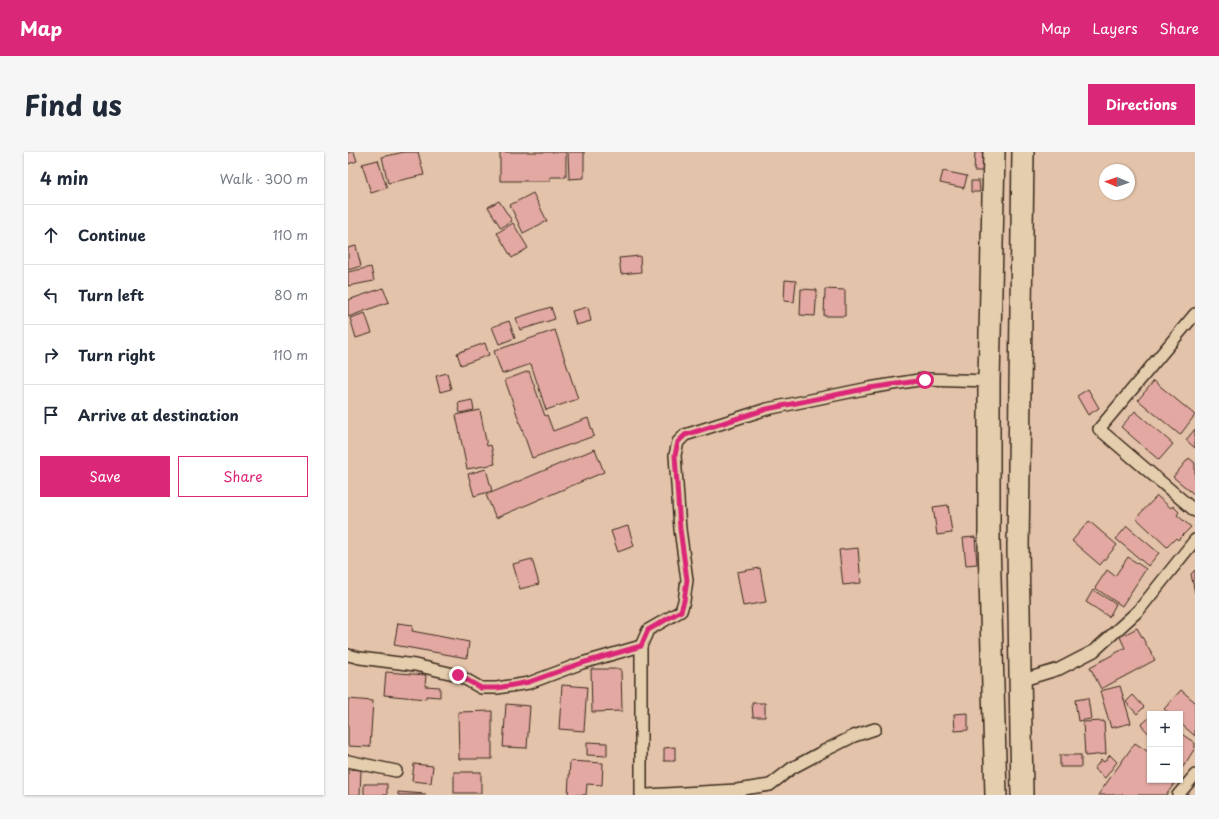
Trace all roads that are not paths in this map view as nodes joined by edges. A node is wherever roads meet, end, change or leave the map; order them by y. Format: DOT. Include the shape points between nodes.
graph roads {
  1 [pos="994,152"];
  2 [pos="1024,152"];
  3 [pos="1195,314"];
  4 [pos="989,380"];
  5 [pos="1195,511"];
  6 [pos="1195,540"];
  7 [pos="641,646"];
  8 [pos="348,655"];
  9 [pos="1020,681"];
  10 [pos="874,729"];
  11 [pos="348,761"];
  12 [pos="396,771"];
  13 [pos="1195,775"];
  14 [pos="641,795"];
  15 [pos="647,795"];
  16 [pos="996,795"];
  17 [pos="1022,795"];
  18 [pos="1178,795"];
  1 -- 4 [label="highway"];
  2 -- 9 [label="highway" via="1018,548"];
  3 -- 5 [label="street" via="1100,429"];
  4 -- 7 [label="street" via="925,380 869,388 767,409 685,435 678,442 675,455 680,529 687,580 684,601 681,611 648,630"];
  4 -- 16 [label="highway" via="989,542"];
  6 -- 9 [label="street" via="1139,610 1094,651 1059,669"];
  7 -- 8 [label="street" via="529,682 497,688 481,688 458,675 415,665"];
  7 -- 14 [label="street"];
  9 -- 17 [label="highway"];
  10 -- 15 [label="street" via="854,736 792,768 770,785 737,790"];
  11 -- 12 [label="street"];
  13 -- 18 [label="street"];
}
